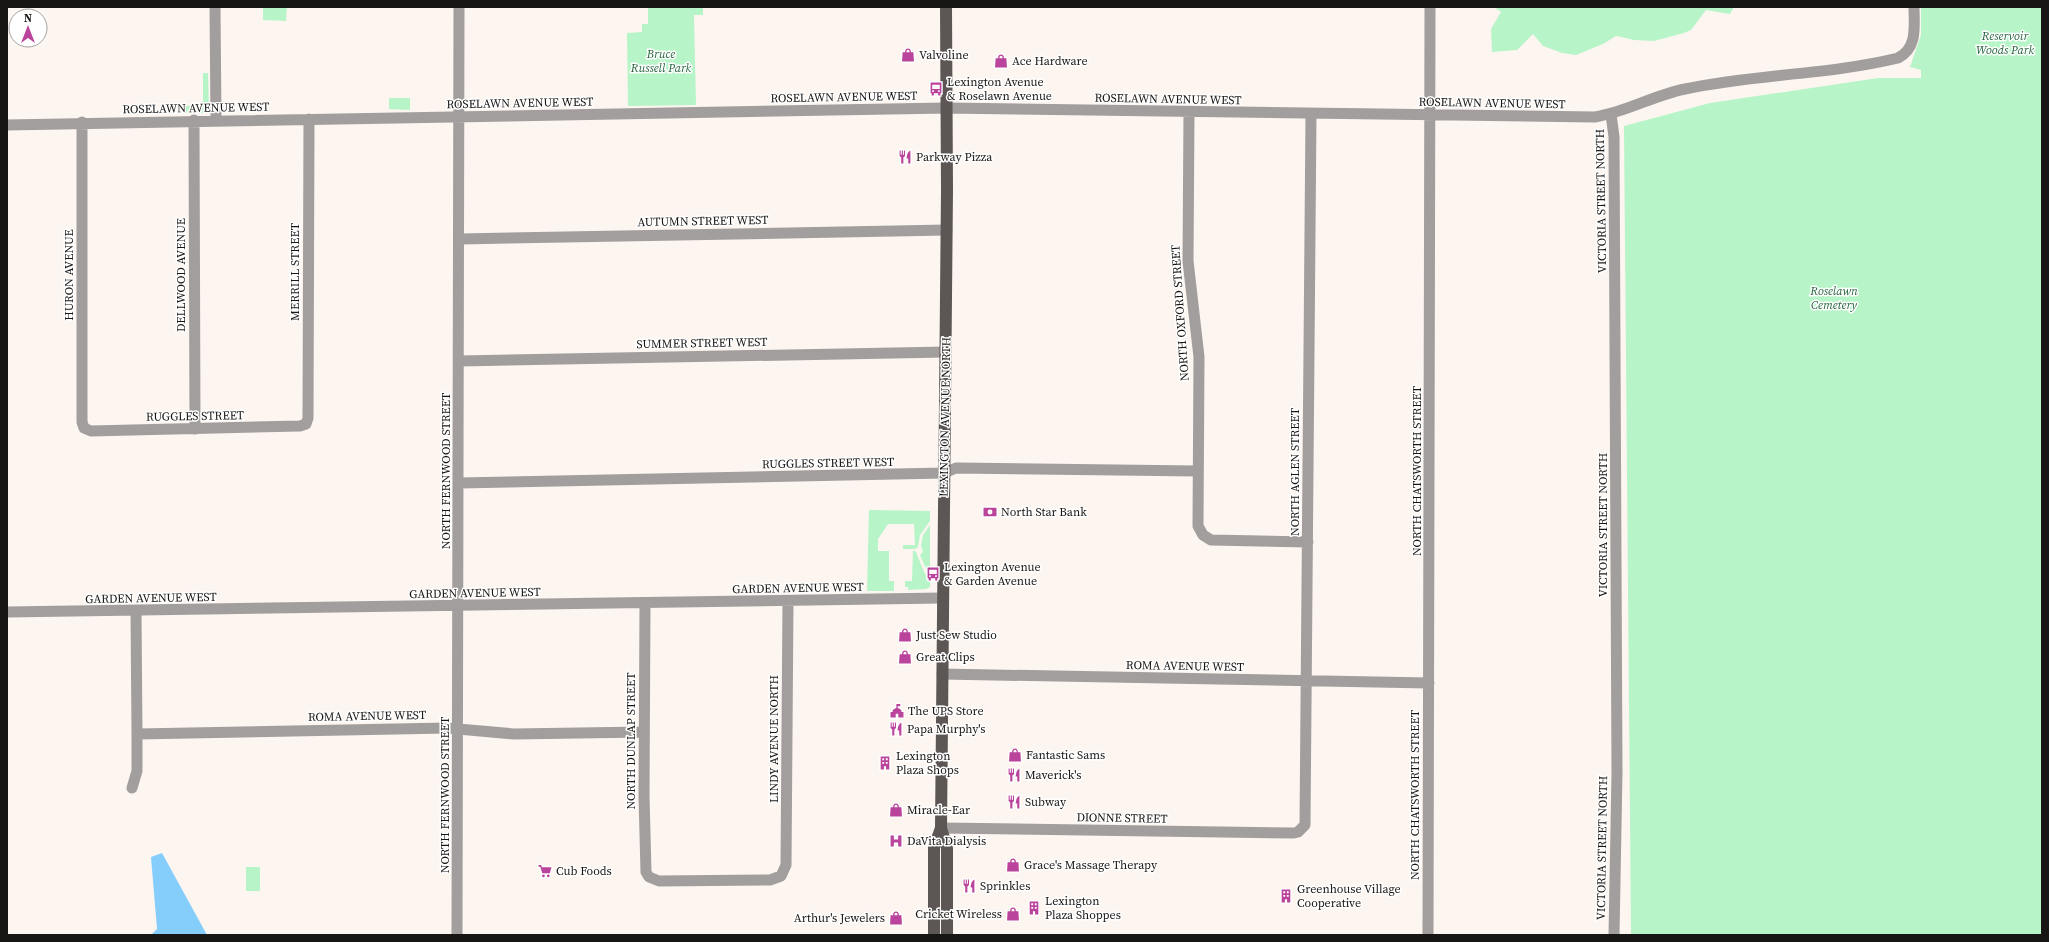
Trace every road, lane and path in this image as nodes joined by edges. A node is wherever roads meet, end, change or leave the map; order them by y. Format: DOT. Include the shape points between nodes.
graph roads {
  1 [pos="215,7"];
  2 [pos="459,7"];
  3 [pos="946,7"];
  4 [pos="1430,7"];
  5 [pos="1914,7"];
  6 [pos="946,108"];
  7 [pos="1189,112"];
  8 [pos="1311,114"];
  9 [pos="1611,114"];
  10 [pos="1430,115"];
  11 [pos="459,117"];
  12 [pos="309,119"];
  13 [pos="194,120"];
  14 [pos="216,120"];
  15 [pos="82,122"];
  16 [pos="7,125"];
  17 [pos="947,230"];
  18 [pos="460,238"];
  19 [pos="946,352"];
  20 [pos="460,361"];
  21 [pos="306,424"];
  22 [pos="84,428"];
  23 [pos="195,429"];
  24 [pos="1197,470"];
  25 [pos="944,473"];
  26 [pos="459,484"];
  27 [pos="1308,542"];
  28 [pos="942,598"];
  29 [pos="788,601"];
  30 [pos="646,603"];
  31 [pos="459,606"];
  32 [pos="7,612"];
  33 [pos="136,612"];
  34 [pos="942,674"];
  35 [pos="1305,681"];
  36 [pos="1429,683"];
  37 [pos="458,728"];
  38 [pos="644,732"];
  39 [pos="138,734"];
  40 [pos="132,788"];
  41 [pos="941,828"];
  42 [pos="1302,829"];
  43 [pos="649,877"];
  44 [pos="457,935"];
  45 [pos="934,935"];
  46 [pos="947,935"];
  47 [pos="1428,935"];
  48 [pos="1614,935"];
  1 -- 14 [label="street"];
  2 -- 11 [label="street, NORTH FERNWOOD STREET"];
  3 -- 6 [label="main road, LEXINGTON AVENUE NORTH"];
  4 -- 10 [label="street, NORTH CHATSWORTH STREET"];
  5 -- 9 [label="street, ROSELAWN AVENUE WEST" via="1913,41 1908,52 1898,58 1664,94"];
  6 -- 7 [label="street, ROSELAWN AVENUE WEST"];
  6 -- 11 [label="street, ROSELAWN AVENUE WEST"];
  6 -- 17 [label="main road, LEXINGTON AVENUE NORTH"];
  7 -- 8 [label="street, ROSELAWN AVENUE WEST"];
  7 -- 24 [label="street, NORTH OXFORD STREET" via="1188,261 1199,358"];
  8 -- 10 [label="street, ROSELAWN AVENUE WEST"];
  8 -- 27 [label="street, NORTH AGLEN STREET"];
  9 -- 10 [label="street, ROSELAWN AVENUE WEST" via="1577,117"];
  9 -- 48 [label="street, VICTORIA STREET NORTH" via="1614,145"];
  10 -- 36 [label="street, NORTH CHATSWORTH STREET"];
  11 -- 12 [label="street, ROSELAWN AVENUE WEST"];
  11 -- 18 [label="street, NORTH FERNWOOD STREET"];
  12 -- 14 [label="street, ROSELAWN AVENUE WEST"];
  12 -- 21 [label="street, MERRILL STREET"];
  13 -- 14 [label="street, ROSELAWN AVENUE WEST"];
  13 -- 15 [label="street, ROSELAWN AVENUE WEST"];
  13 -- 23 [label="street, DELLWOOD AVENUE"];
  15 -- 16 [label="street, ROSELAWN AVENUE WEST"];
  15 -- 22 [label="street, HURON AVENUE"];
  17 -- 18 [label="street, AUTUMN STREET WEST"];
  17 -- 19 [label="main road, LEXINGTON AVENUE NORTH"];
  18 -- 20 [label="street, NORTH FERNWOOD STREET"];
  19 -- 20 [label="street, SUMMER STREET WEST"];
  19 -- 25 [label="main road, LEXINGTON AVENUE NORTH"];
  20 -- 26 [label="street, NORTH FERNWOOD STREET"];
  21 -- 23 [label="street, RUGGLES STREET"];
  22 -- 23 [label="street, RUGGLES STREET" via="91,431"];
  24 -- 25 [label="street, RUGGLES STREET WEST" via="956,468"];
  24 -- 27 [label="street, NORTH OXFORD STREET" via="1198,526 1203,535 1211,540"];
  25 -- 26 [label="street, RUGGLES STREET WEST"];
  25 -- 28 [label="main road, LEXINGTON AVENUE NORTH"];
  26 -- 31 [label="street, NORTH FERNWOOD STREET"];
  27 -- 35 [label="street, NORTH AGLEN STREET"];
  28 -- 29 [label="street, GARDEN AVENUE WEST"];
  28 -- 34 [label="main road, LEXINGTON AVENUE NORTH"];
  29 -- 30 [label="street, GARDEN AVENUE WEST"];
  29 -- 43 [label="street, LINDY AVENUE NORTH" via="786,865 781,876 770,880 659,881"];
  30 -- 31 [label="street, GARDEN AVENUE WEST"];
  30 -- 38 [label="street, NORTH DUNLAP STREET"];
  31 -- 33 [label="street, GARDEN AVENUE WEST"];
  31 -- 37 [label="street, NORTH FERNWOOD STREET"];
  32 -- 33 [label="street, GARDEN AVENUE WEST"];
  33 -- 39 [label="street"];
  34 -- 35 [label="street, ROMA AVENUE WEST"];
  34 -- 41 [label="main road, LEXINGTON AVENUE NORTH"];
  35 -- 36 [label="street, ROMA AVENUE WEST"];
  35 -- 42 [label="street, NORTH AGLEN STREET" via="1307,820"];
  36 -- 47 [label="street, NORTH CHATSWORTH STREET"];
  37 -- 38 [label="street, ROMA AVENUE WEST" via="514,734"];
  37 -- 39 [label="street, ROMA AVENUE WEST"];
  37 -- 44 [label="street, NORTH FERNWOOD STREET"];
  38 -- 43 [label="street, NORTH DUNLAP STREET" via="645,865"];
  39 -- 40 [label="street" via="137,771"];
  41 -- 42 [label="street, DIONNE STREET" via="1294,833"];
  41 -- 45 [label="main road, LEXINGTON AVENUE NORTH" via="934,847"];
  41 -- 46 [label="main road, LEXINGTON AVENUE NORTH" via="947,848"];
}
